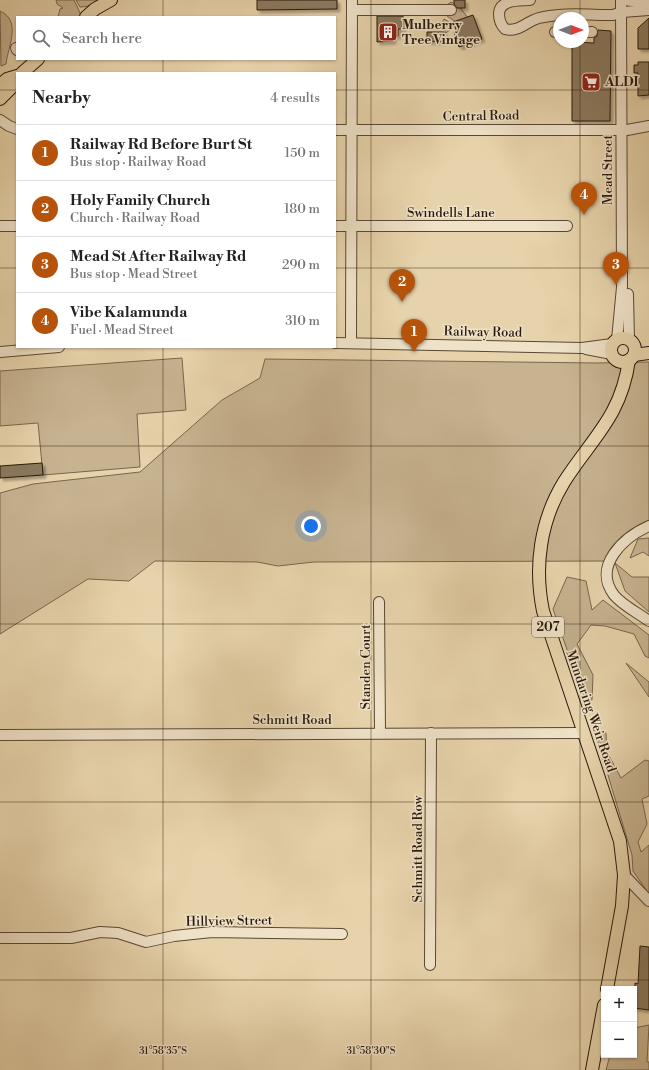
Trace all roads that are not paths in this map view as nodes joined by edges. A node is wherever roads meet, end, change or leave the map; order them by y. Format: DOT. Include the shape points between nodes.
graph roads {
  1 [pos="111,0"];
  2 [pos="530,0"];
  3 [pos="623,0"];
  4 [pos="628,0"];
  5 [pos="649,3"];
  6 [pos="352,5"];
  7 [pos="94,9"];
  8 [pos="451,10"];
  9 [pos="649,10"];
  10 [pos="625,12"];
  11 [pos="16,78"];
  12 [pos="16,80"];
  13 [pos="0,85"];
  14 [pos="0,98"];
  15 [pos="0,120"];
  16 [pos="649,126"];
  17 [pos="16,128"];
  18 [pos="336,130"];
  19 [pos="353,130"];
  20 [pos="624,130"];
  21 [pos="649,132"];
  22 [pos="0,226"];
  23 [pos="16,226"];
  24 [pos="336,226"];
  25 [pos="351,226"];
  26 [pos="567,226"];
  27 [pos="336,343"];
  28 [pos="351,344"];
  29 [pos="649,346"];
  30 [pos="47,348"];
  31 [pos="614,349"];
  32 [pos="631,350"];
  33 [pos="0,352"];
  34 [pos="649,353"];
  35 [pos="621,390"];
  36 [pos="649,526"];
  37 [pos="379,602"];
  38 [pos="649,621"];
  39 [pos="380,732"];
  40 [pos="431,733"];
  41 [pos="583,733"];
  42 [pos="0,734"];
  43 [pos="624,875"];
  44 [pos="649,901"];
  45 [pos="342,934"];
  46 [pos="0,938"];
  47 [pos="430,965"];
  48 [pos="608,986"];
  49 [pos="601,1021"];
  50 [pos="592,1070"];
  1 -- 7 [label="main road"];
  2 -- 10 [label="street" via="502,5 499,17 505,29 514,30 547,16 613,15"];
  3 -- 4 [label="street"];
  3 -- 10 [label="street, Mead Street / 207"];
  4 -- 5 [label="street"];
  4 -- 10 [label="street, Mead Street / 207"];
  6 -- 8 [label="street"];
  6 -- 19 [label="street"];
  9 -- 10 [label="street"];
  10 -- 20 [label="street, Mead Street / 207"];
  11 -- 13 [label="main road" via="7,79"];
  12 -- 14 [label="main road"];
  15 -- 17 [label="street"];
  16 -- 20 [label="street, Central Road"];
  18 -- 19 [label="street, Central Road"];
  19 -- 20 [label="street, Central Road"];
  19 -- 25 [label="street"];
  20 -- 21 [label="street, Central Road"];
  20 -- 31 [label="street, Mead Street / 207" via="622,287"];
  20 -- 32 [label="street, Mead Street / 207"];
  22 -- 23 [label="street"];
  24 -- 25 [label="street, Swindells Lane"];
  25 -- 26 [label="street, Swindells Lane"];
  25 -- 28 [label="street"];
  27 -- 28 [label="street, Railway Road"];
  28 -- 31 [label="street, Railway Road"];
  29 -- 32 [label="main road"];
  30 -- 33 [label="street"];
  31 -- 32 [label="main road" via="625,338"];
  31 -- 32 [label="main road" via="624,362"];
  31 -- 35 [label="main road, 207"];
  32 -- 34 [label="main road"];
  32 -- 35 [label="main road, Mundaring Weir Road / 207"];
  35 -- 41 [label="main road, Mundaring Weir Road / 207" via="615,408 604,427 556,496 546,521 540,550 538,579 543,611"];
  36 -- 38 [label="street" via="627,540 616,551 608,563 607,572 609,587 616,597"];
  37 -- 39 [label="street, Standen Court"];
  39 -- 40 [label="street, Schmitt Road"];
  39 -- 42 [label="street, Schmitt Road"];
  40 -- 41 [label="street, Schmitt Road"];
  40 -- 47 [label="street, Schmitt Road Row"];
  41 -- 43 [label="main road, Mundaring Weir Road / 207" via="620,841"];
  43 -- 44 [label="street"];
  43 -- 48 [label="main road, Mundaring Weir Road / 207" via="622,906"];
  45 -- 46 [label="street, Hillview Street" via="212,932 146,942 118,933 100,932 71,938"];
  49 -- 50 [label="main road"];
}
